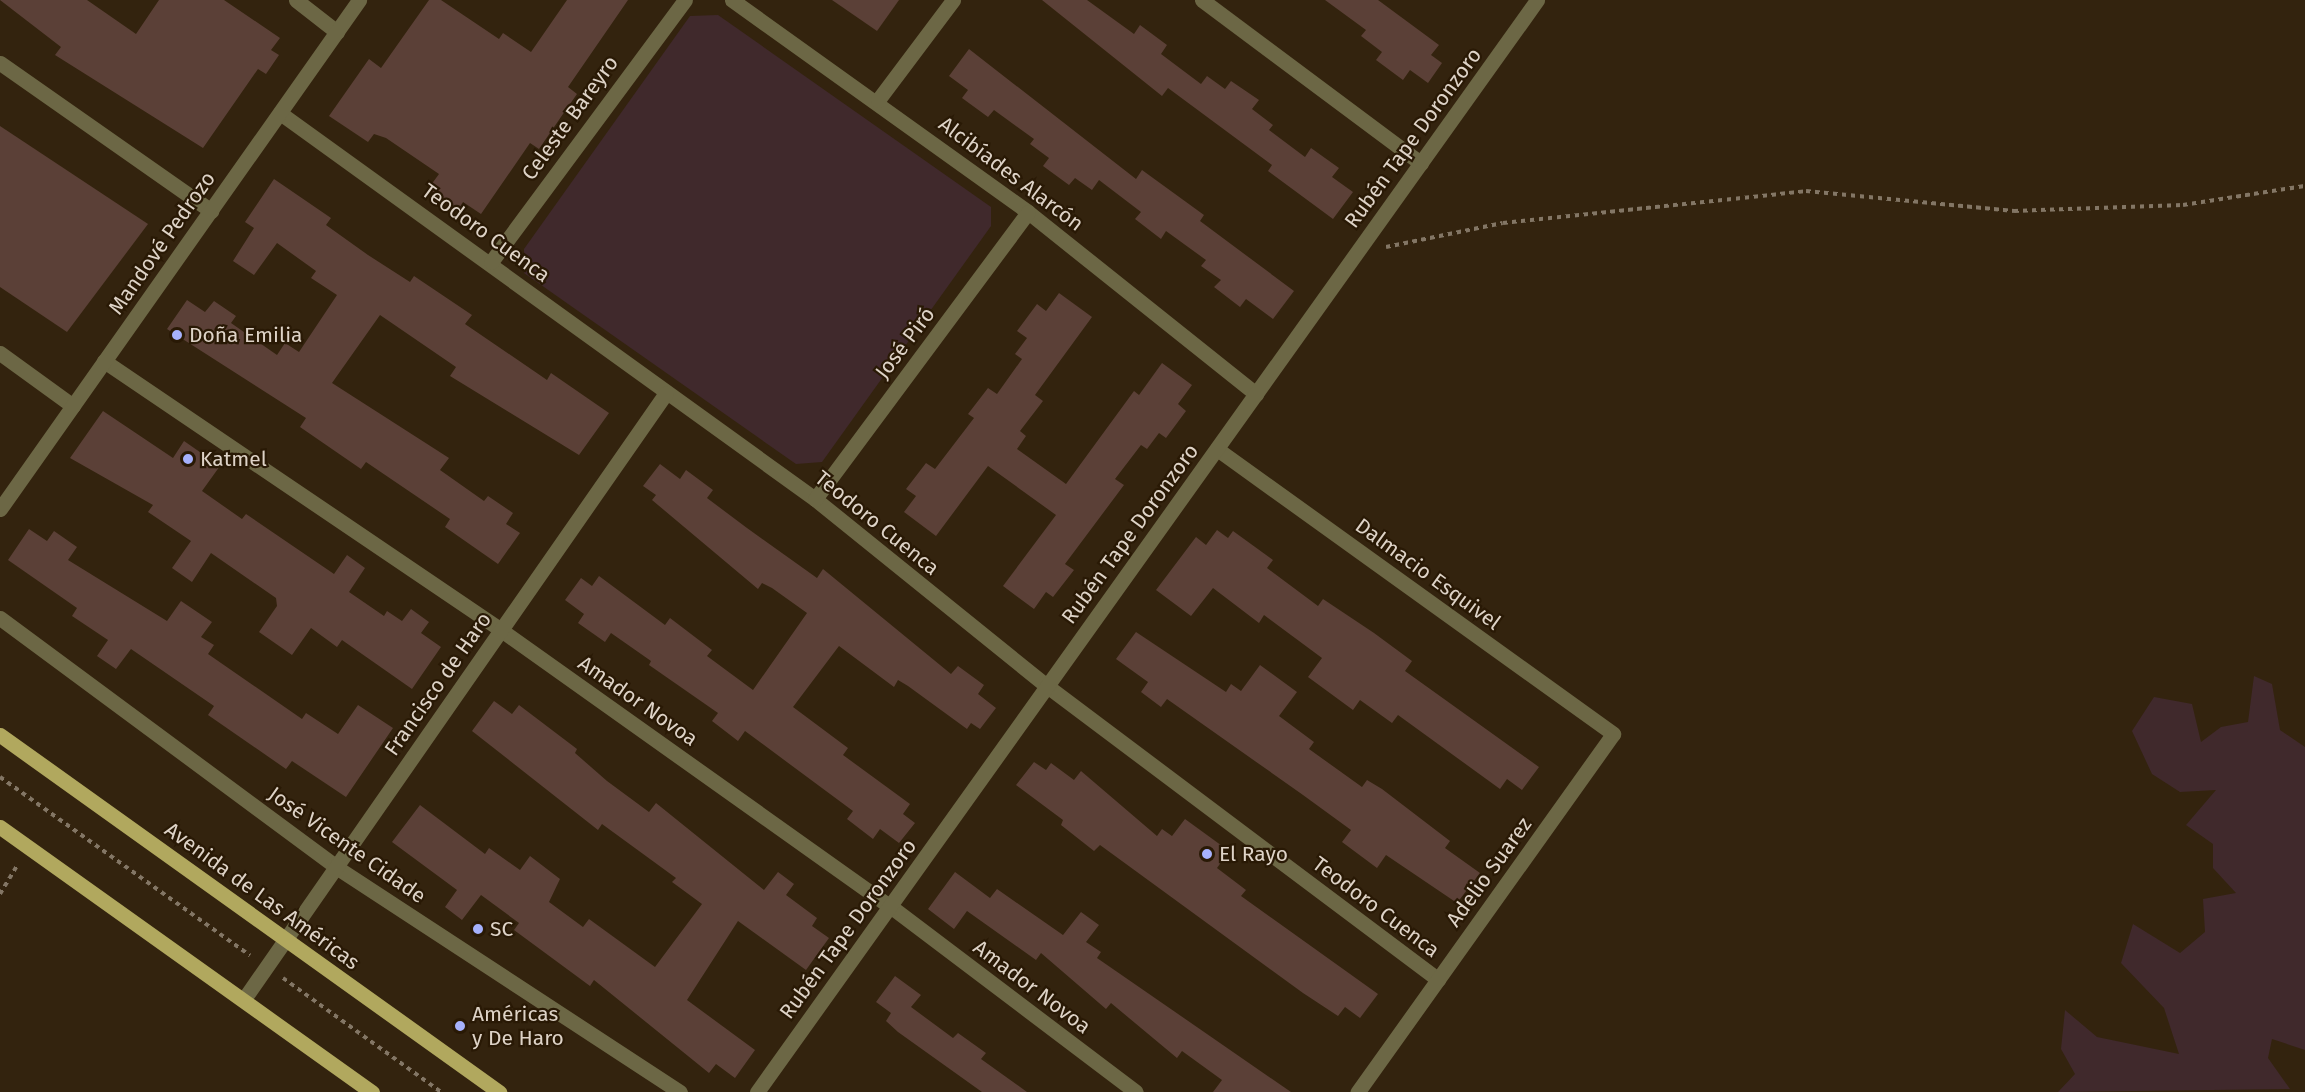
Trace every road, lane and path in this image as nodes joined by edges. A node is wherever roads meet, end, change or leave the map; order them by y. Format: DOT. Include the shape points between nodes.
graph roads {
  1 [pos="296,0"];
  2 [pos="359,0"];
  3 [pos="685,0"];
  4 [pos="732,0"];
  5 [pos="953,0"];
  6 [pos="1202,0"];
  7 [pos="1537,0"];
  8 [pos="337,32"];
  9 [pos="0,63"];
  10 [pos="878,100"];
  11 [pos="280,113"];
  12 [pos="1421,163"];
  13 [pos="2305,186"];
  14 [pos="211,211"];
  15 [pos="1028,212"];
  16 [pos="1356,254"];
  17 [pos="491,262"];
  18 [pos="0,353"];
  19 [pos="104,361"];
  20 [pos="666,393"];
  21 [pos="1256,394"];
  22 [pos="73,406"];
  23 [pos="1217,449"];
  24 [pos="815,499"];
  25 [pos="0,509"];
  26 [pos="0,618"];
  27 [pos="501,630"];
  28 [pos="1047,686"];
  29 [pos="1613,734"];
  30 [pos="0,735"];
  31 [pos="0,777"];
  32 [pos="0,827"];
  33 [pos="29,847"];
  34 [pos="336,867"];
  35 [pos="0,894"];
  36 [pos="890,906"];
  37 [pos="285,939"];
  38 [pos="267,966"];
  39 [pos="1438,980"];
  40 [pos="244,999"];
  41 [pos="490,1089"];
  42 [pos="372,1092"];
  43 [pos="441,1092"];
  44 [pos="680,1092"];
  45 [pos="757,1092"];
  46 [pos="1136,1092"];
  47 [pos="1358,1092"];
  1 -- 8 [label="street"];
  2 -- 8 [label="street, Mandové Pedrozo"];
  3 -- 17 [label="street, Celeste Bareyro"];
  4 -- 10 [label="street, Alcibíades Alarcón"];
  5 -- 10 [label="street"];
  6 -- 12 [label="street"];
  7 -- 12 [label="street, Rubén Tape Doronzoro"];
  8 -- 11 [label="street, Mandové Pedrozo"];
  9 -- 14 [label="street"];
  10 -- 15 [label="street, Alcibíades Alarcón"];
  11 -- 14 [label="street, Mandové Pedrozo"];
  11 -- 17 [label="street, Teodoro Cuenca"];
  12 -- 16 [label="street, Rubén Tape Doronzoro"];
  13 -- 16 [label="path" via="2183,205 2014,212 1806,191 1503,223"];
  14 -- 19 [label="street, Mandové Pedrozo"];
  15 -- 21 [label="street, Alcibíades Alarcón"];
  15 -- 24 [label="street, José Piró"];
  16 -- 21 [label="street, Rubén Tape Doronzoro"];
  17 -- 20 [label="street, Teodoro Cuenca"];
  18 -- 22 [label="street"];
  19 -- 22 [label="street, Mandové Pedrozo"];
  19 -- 27 [label="street, Amador Novoa"];
  20 -- 24 [label="street, Teodoro Cuenca"];
  20 -- 27 [label="street, Francisco de Haro"];
  21 -- 23 [label="street, Rubén Tape Doronzoro"];
  22 -- 25 [label="street, Mandové Pedrozo"];
  23 -- 28 [label="street, Rubén Tape Doronzoro"];
  23 -- 29 [label="street, Dalmacio Esquivel"];
  24 -- 28 [label="street, Teodoro Cuenca"];
  26 -- 34 [label="street, José Vicente Cidade"];
  27 -- 34 [label="street, Francisco de Haro"];
  27 -- 36 [label="street, Amador Novoa"];
  28 -- 36 [label="street, Rubén Tape Doronzoro"];
  28 -- 39 [label="street, Teodoro Cuenca"];
  29 -- 39 [label="street, Adelio Suarez"];
  30 -- 37 [label="main road, Avenida de Las Américas"];
  31 -- 38 [label="path"];
  32 -- 33 [label="main road"];
  33 -- 35 [label="path"];
  33 -- 40 [label="main road"];
  34 -- 37 [label="street, Francisco de Haro"];
  34 -- 44 [label="street, José Vicente Cidade"];
  36 -- 45 [label="street, Rubén Tape Doronzoro"];
  36 -- 46 [label="street, Amador Novoa"];
  37 -- 38 [label="street, Francisco de Haro"];
  37 -- 41 [label="main road, Avenida de Las Américas"];
  38 -- 40 [label="street, Francisco de Haro"];
  38 -- 43 [label="path"];
  39 -- 47 [label="street, Adelio Suarez"];
  40 -- 42 [label="main road"];
}
